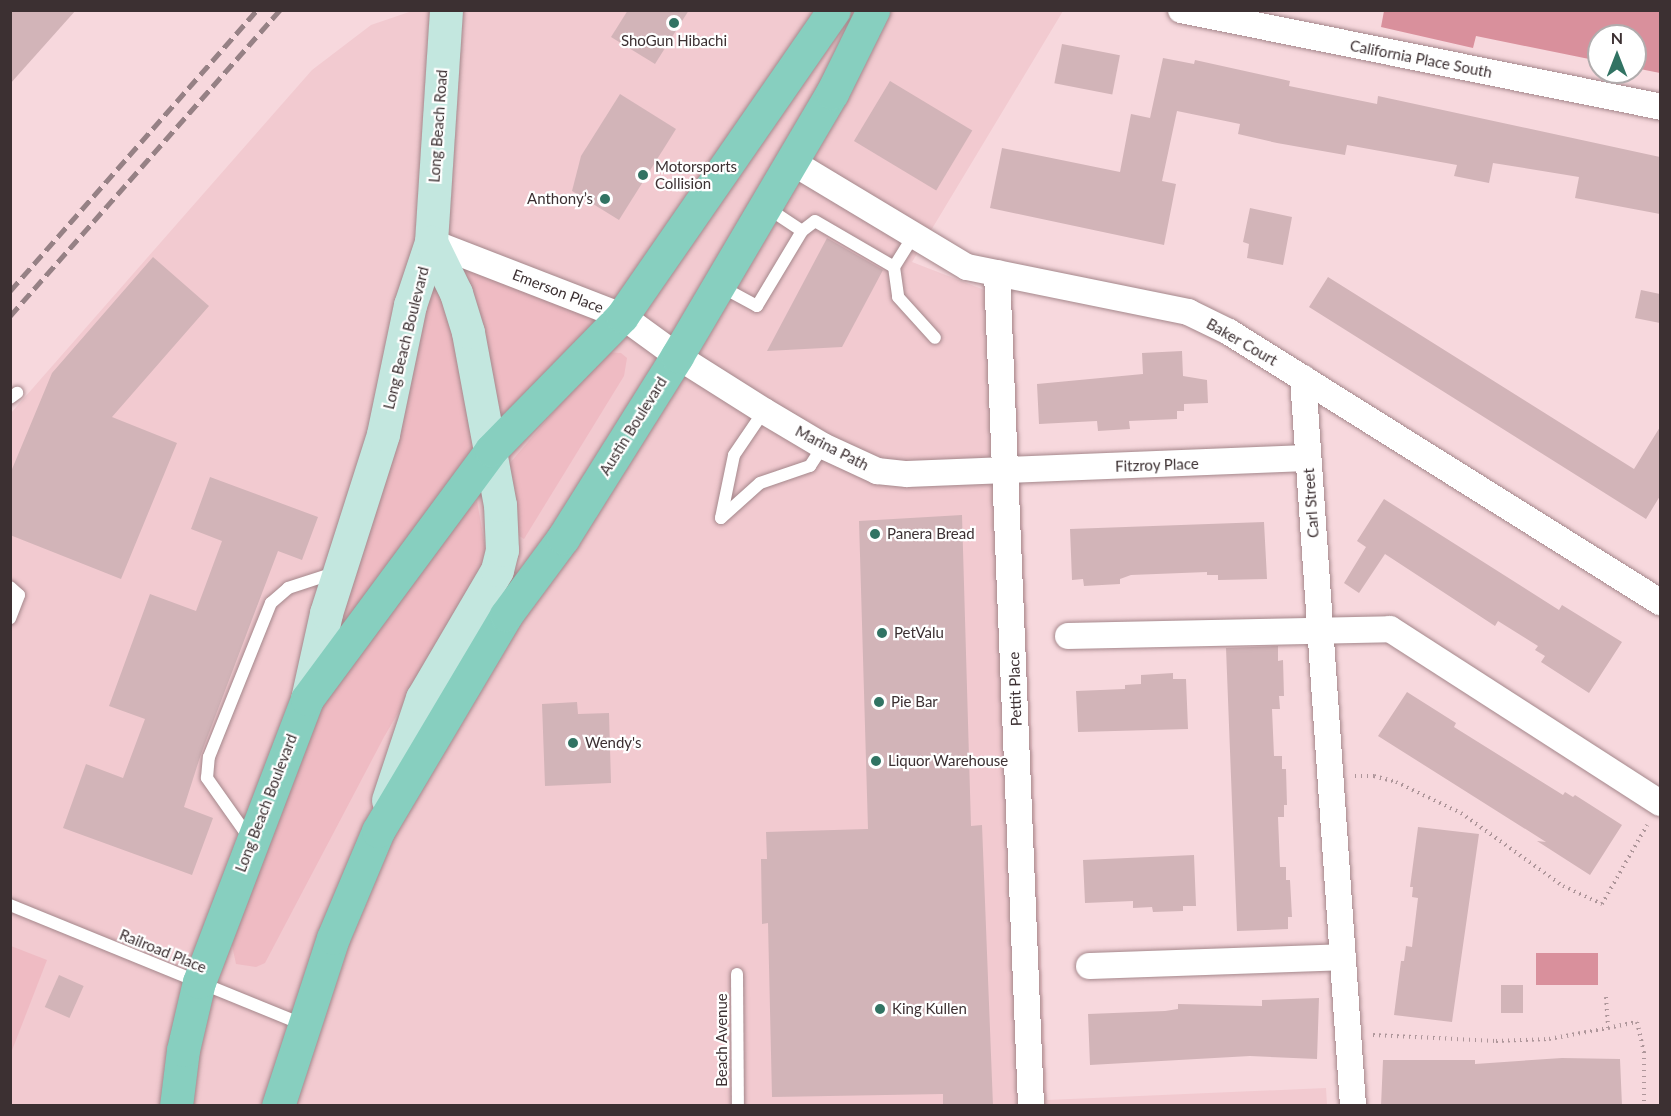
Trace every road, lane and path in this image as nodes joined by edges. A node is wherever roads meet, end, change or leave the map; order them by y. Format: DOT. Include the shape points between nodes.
graph roads {
  1 [pos="446,10"];
  2 [pos="834,10"];
  3 [pos="873,10"];
  4 [pos="1181,10"];
  5 [pos="1660,107"];
  6 [pos="792,162"];
  7 [pos="765,206"];
  8 [pos="802,231"];
  9 [pos="914,235"];
  10 [pos="431,242"];
  11 [pos="894,267"];
  12 [pos="997,273"];
  13 [pos="718,286"];
  14 [pos="622,316"];
  15 [pos="935,338"];
  16 [pos="677,356"];
  17 [pos="1303,378"];
  18 [pos="764,411"];
  19 [pos="823,446"];
  20 [pos="491,450"];
  21 [pos="1307,458"];
  22 [pos="1007,471"];
  23 [pos="341,571"];
  24 [pos="10,587"];
  25 [pos="1660,602"];
  26 [pos="10,618"];
  27 [pos="1320,628"];
  28 [pos="1068,636"];
  29 [pos="307,699"];
  30 [pos="1330,776"];
  31 [pos="1655,811"];
  32 [pos="378,831"];
  33 [pos="251,841"];
  34 [pos="10,904"];
  35 [pos="1343,957"];
  36 [pos="1089,966"];
  37 [pos="736,974"];
  38 [pos="199,982"];
  39 [pos="1606,997"];
  40 [pos="305,1025"];
  41 [pos="1608,1028"];
  42 [pos="1348,1035"];
  43 [pos="176,1106"];
  44 [pos="278,1106"];
  45 [pos="738,1106"];
  46 [pos="1031,1106"];
  47 [pos="1353,1106"];
  48 [pos="1644,1106"];
  1 -- 10 [label="main road, Long Beach Road"];
  2 -- 14 [label="main road"];
  3 -- 6 [label="main road, Austin Boulevard"];
  4 -- 5 [label="street, California Place South"];
  6 -- 7 [label="main road, Austin Boulevard"];
  6 -- 9 [label="street, Baker Court"];
  7 -- 8 [label="lane"];
  7 -- 13 [label="main road, Austin Boulevard"];
  8 -- 11 [label="lane" via="815,221"];
  8 -- 13 [label="lane" via="757,306"];
  9 -- 11 [label="lane"];
  9 -- 12 [label="street, Baker Court" via="967,267"];
  10 -- 14 [label="street, Emerson Place"];
  10 -- 20 [label="main road, Long Beach Boulevard" via="461,307"];
  10 -- 23 [label="main road, Long Beach Boulevard" via="410,305 383,434"];
  11 -- 15 [label="lane" via="898,297"];
  12 -- 17 [label="street, Baker Court" via="1188,312"];
  12 -- 22 [label="street, Pettit Place"];
  13 -- 16 [label="main road, Austin Boulevard"];
  14 -- 16 [label="street, Emerson Place"];
  14 -- 20 [label="main road"];
  16 -- 18 [label="street, Marina Path"];
  16 -- 32 [label="main road, Austin Boulevard" via="563,538 506,615"];
  17 -- 21 [label="street, Carl Street"];
  17 -- 25 [label="street, Baker Court"];
  18 -- 19 [label="street, Marina Path"];
  18 -- 19 [label="lane" via="734,455 721,518 760,483 810,466"];
  19 -- 22 [label="street, Marina Path" via="889,473"];
  20 -- 29 [label="main road"];
  20 -- 32 [label="main road, Long Beach Boulevard" via="502,530 497,570 422,698"];
  21 -- 22 [label="street, Fitzroy Place"];
  21 -- 27 [label="street, Carl Street"];
  22 -- 46 [label="street, Pettit Place"];
  23 -- 29 [label="main road, Long Beach Boulevard" via="326,613"];
  23 -- 33 [label="lane" via="288,588 271,603 209,757 207,778"];
  24 -- 26 [label="lane" via="19,595"];
  27 -- 28 [label="street"];
  27 -- 30 [label="street, Carl Street"];
  27 -- 31 [label="street" via="1390,629"];
  29 -- 33 [label="main road, Long Beach Boulevard"];
  30 -- 31 [label="path" via="1374,776 1443,804 1563,886 1602,904"];
  30 -- 35 [label="street, Carl Street"];
  32 -- 40 [label="main road, Long Beach Boulevard" via="354,882"];
  33 -- 38 [label="main road, Long Beach Boulevard"];
  34 -- 38 [label="lane, Railroad Place"];
  35 -- 36 [label="street"];
  35 -- 42 [label="street, Carl Street"];
  37 -- 45 [label="lane, Beach Avenue"];
  38 -- 40 [label="lane, Railroad Place"];
  38 -- 43 [label="main road, Long Beach Boulevard" via="183,1050"];
  39 -- 41 [label="path"];
  40 -- 44 [label="main road, Long Beach Boulevard"];
  41 -- 42 [label="path" via="1549,1039 1496,1041"];
  41 -- 48 [label="path" via="1637,1022 1644,1052"];
  42 -- 47 [label="street, Carl Street"];
}
